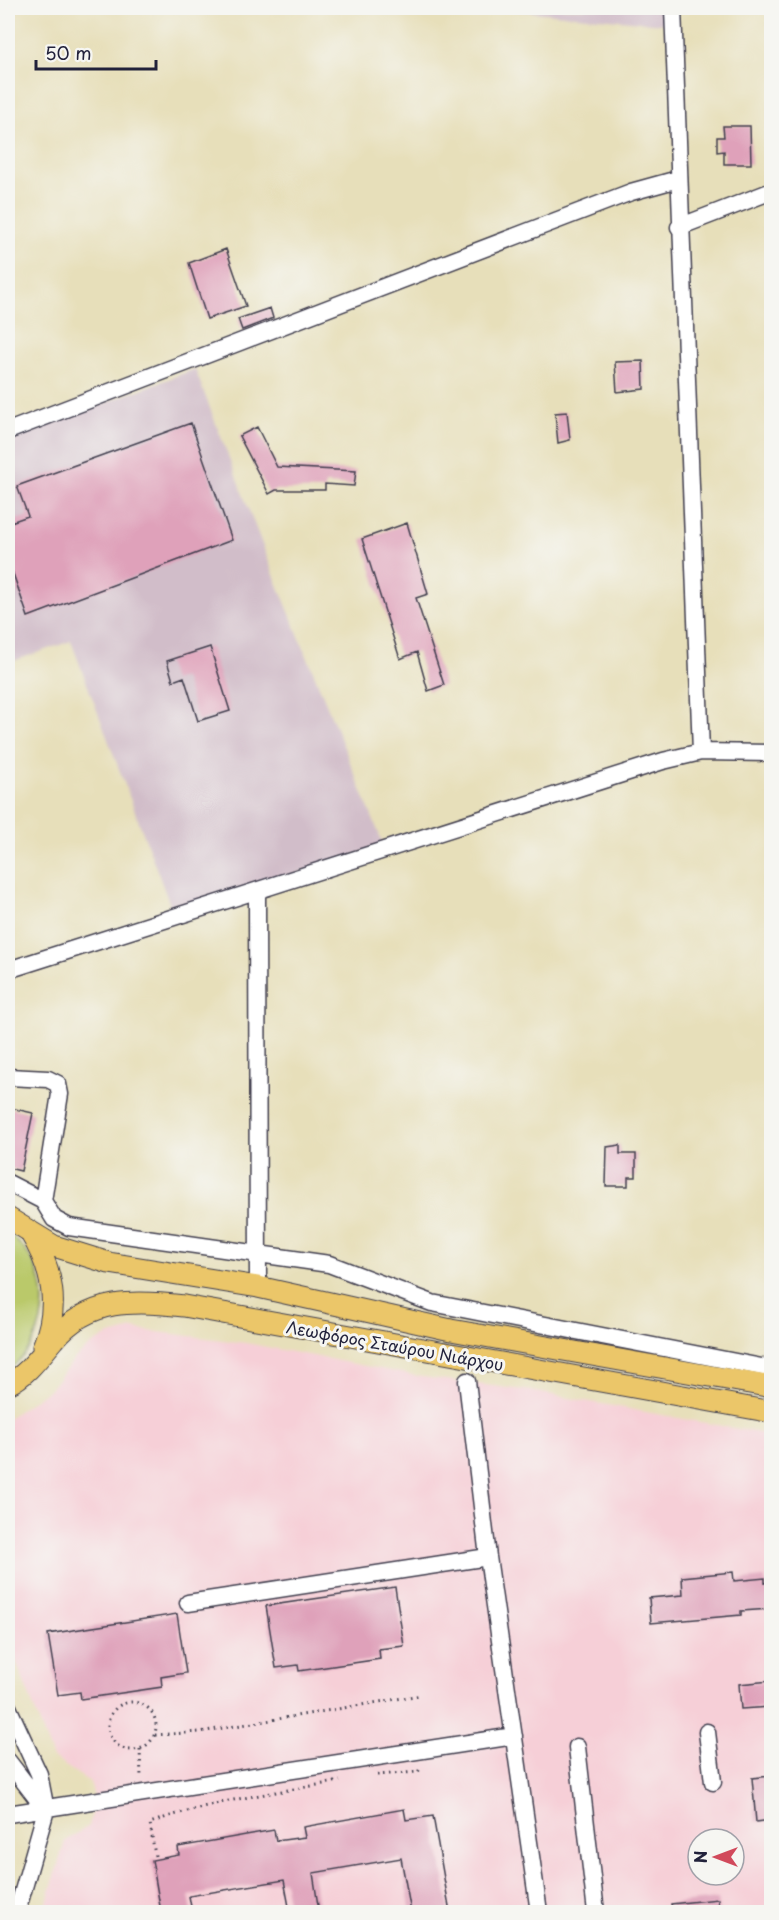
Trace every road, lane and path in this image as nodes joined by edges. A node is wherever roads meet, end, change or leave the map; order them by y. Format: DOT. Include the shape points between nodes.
graph roads {
  1 [pos="673,8"];
  2 [pos="678,179"];
  3 [pos="771,191"];
  4 [pos="679,227"];
  5 [pos="8,431"];
  6 [pos="701,752"];
  7 [pos="771,753"];
  8 [pos="257,891"];
  9 [pos="8,970"];
  10 [pos="8,1077"];
  11 [pos="8,1183"];
  12 [pos="43,1201"];
  13 [pos="8,1218"];
  14 [pos="30,1232"];
  15 [pos="260,1254"];
  16 [pos="258,1287"];
  17 [pos="37,1360"];
  18 [pos="771,1369"];
  19 [pos="467,1381"];
  20 [pos="8,1384"];
  21 [pos="771,1387"];
  22 [pos="771,1412"];
  23 [pos="488,1557"];
  24 [pos="188,1603"];
  25 [pos="421,1695"];
  26 [pos="8,1707"];
  27 [pos="707,1731"];
  28 [pos="155,1735"];
  29 [pos="514,1736"];
  30 [pos="432,1747"];
  31 [pos="577,1747"];
  32 [pos="8,1761"];
  33 [pos="375,1775"];
  34 [pos="342,1780"];
  35 [pos="713,1782"];
  36 [pos="46,1810"];
  37 [pos="8,1814"];
  38 [pos="156,1856"];
  39 [pos="17,1912"];
  40 [pos="539,1912"];
  41 [pos="596,1912"];
  1 -- 2 [label="street"];
  2 -- 4 [label="street"];
  2 -- 5 [label="street" via="631,192"];
  3 -- 4 [label="street"];
  4 -- 6 [label="street"];
  6 -- 7 [label="street"];
  6 -- 8 [label="street" via="628,771"];
  8 -- 9 [label="street"];
  8 -- 15 [label="street"];
  10 -- 12 [label="street" via="48,1078 58,1084 60,1094"];
  11 -- 12 [label="street"];
  12 -- 15 [label="street" via="54,1219 69,1227"];
  13 -- 14 [label="main road, Λεωφόρος Σταύρου Νιάρχου"];
  14 -- 16 [label="main road, Λεωφόρος Σταύρου Νιάρχου" via="69,1251 109,1263"];
  14 -- 17 [label="main road, Λεωφόρος Σταύρου Νιάρχου" via="42,1252 53,1292 53,1313"];
  15 -- 16 [label="street"];
  15 -- 18 [label="street" via="329,1264 432,1303"];
  16 -- 21 [label="main road, Λεωφόρος Σταύρου Νιάρχου" via="451,1330"];
  17 -- 20 [label="main road, Λεωφόρος Σταύρου Νιάρχου"];
  17 -- 22 [label="main road, Λεωφόρος Σταύρου Νιάρχου" via="71,1323 96,1309 115,1303 155,1302"];
  19 -- 23 [label="street"];
  23 -- 24 [label="street"];
  23 -- 29 [label="street"];
  25 -- 28 [label="path" via="200,1732"];
  26 -- 36 [label="street" via="39,1774"];
  27 -- 35 [label="street"];
  28 -- 28 [label="path" via="152,1711 138,1702 122,1703 110,1714 108,1731 124,1749 140,1749"];
  29 -- 30 [label="street"];
  29 -- 40 [label="street"];
  30 -- 33 [label="path" via="418,1772"];
  30 -- 36 [label="street"];
  31 -- 41 [label="street"];
  32 -- 36 [label="street"];
  34 -- 38 [label="path" via="243,1797 150,1823"];
  36 -- 37 [label="street"];
  36 -- 39 [label="street"];
}
